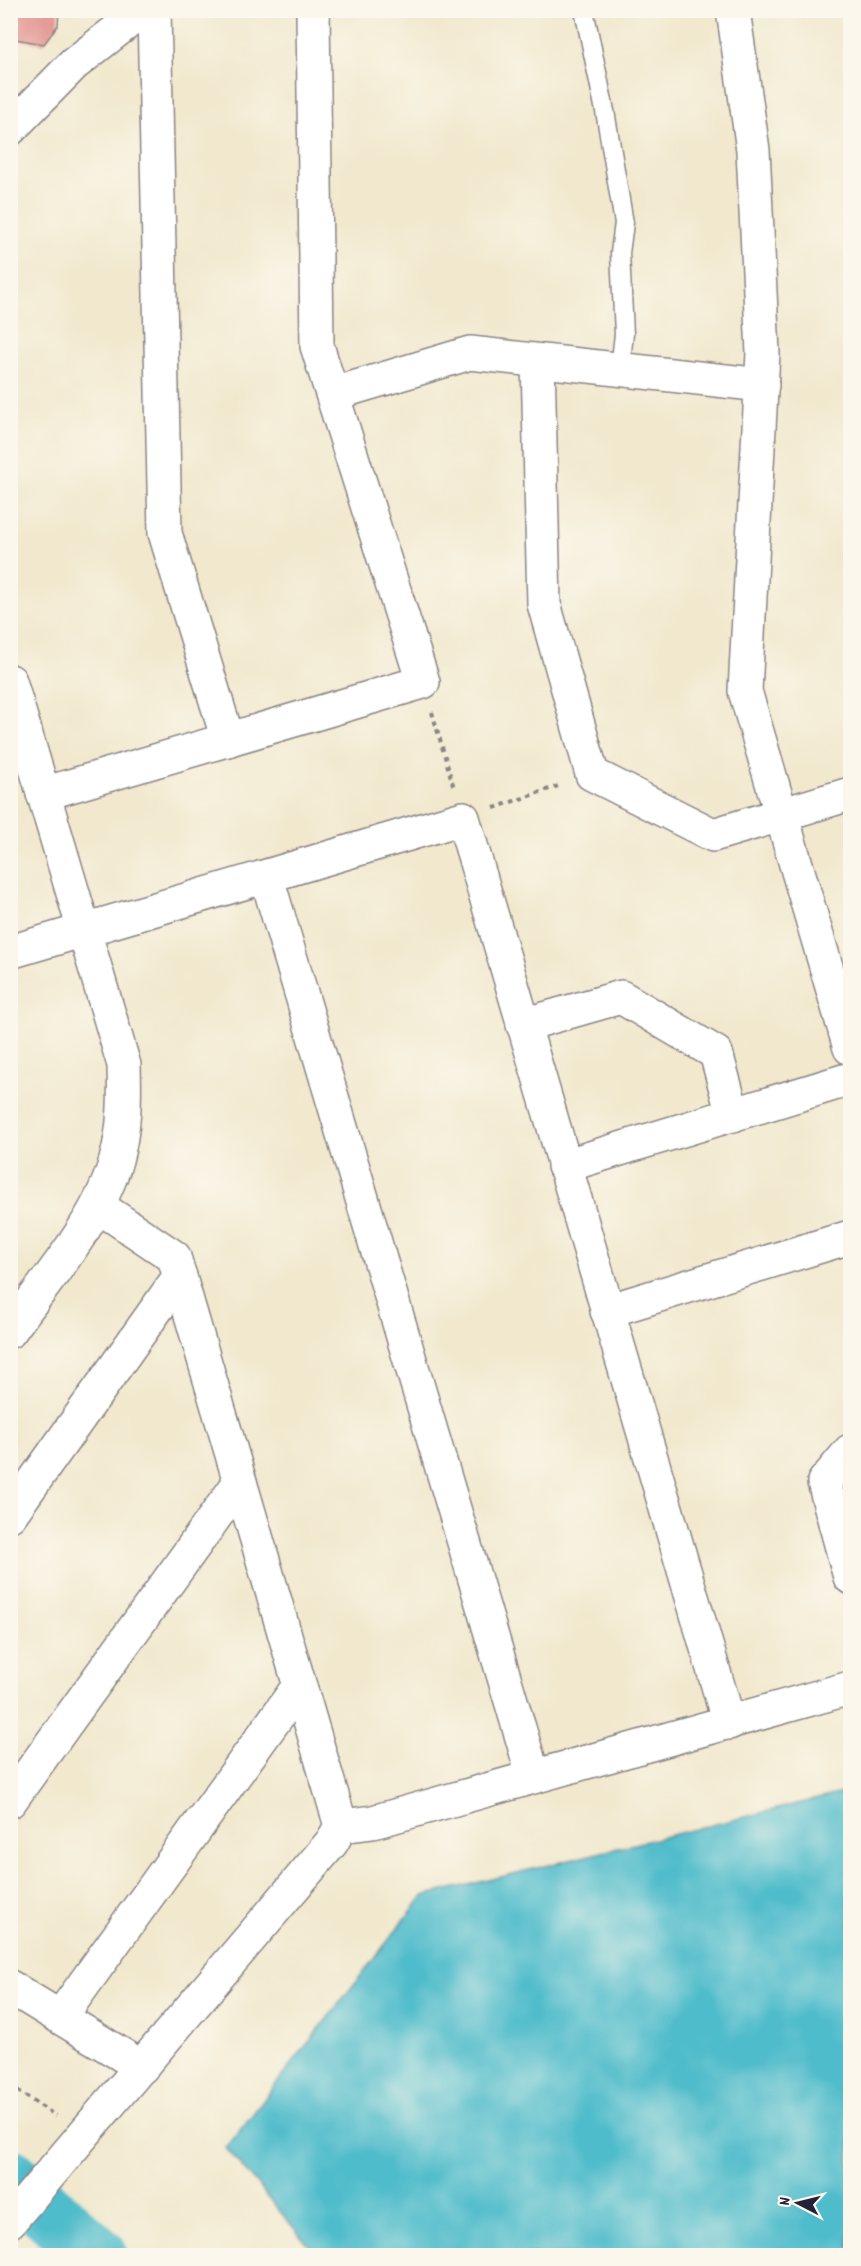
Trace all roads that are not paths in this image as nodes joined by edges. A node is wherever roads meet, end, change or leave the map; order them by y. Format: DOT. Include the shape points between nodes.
graph roads {
  1 [pos="143,10"];
  2 [pos="154,10"];
  3 [pos="314,10"];
  4 [pos="584,10"];
  5 [pos="733,10"];
  6 [pos="15,112"];
  7 [pos="538,362"];
  8 [pos="620,368"];
  9 [pos="762,385"];
  10 [pos="333,394"];
  11 [pos="10,681"];
  12 [pos="228,740"];
  13 [pos="43,794"];
  14 [pos="850,794"];
  15 [pos="780,815"];
  16 [pos="267,878"];
  17 [pos="86,931"];
  18 [pos="10,952"];
  19 [pos="523,1025"];
  20 [pos="850,1048"];
  21 [pos="850,1079"];
  22 [pos="733,1115"];
  23 [pos="564,1166"];
  24 [pos="98,1206"];
  25 [pos="850,1237"];
  26 [pos="180,1276"];
  27 [pos="608,1311"];
  28 [pos="10,1331"];
  29 [pos="850,1451"];
  30 [pos="240,1482"];
  31 [pos="10,1515"];
  32 [pos="850,1576"];
  33 [pos="299,1686"];
  34 [pos="850,1688"];
  35 [pos="729,1722"];
  36 [pos="533,1775"];
  37 [pos="10,1801"];
  38 [pos="341,1826"];
  39 [pos="10,1987"];
  40 [pos="61,2016"];
  41 [pos="142,2067"];
  42 [pos="10,2221"];
  1 -- 6 [label="street"];
  2 -- 12 [label="street" via="165,533"];
  3 -- 10 [label="street" via="317,346"];
  4 -- 8 [label="lane" via="624,223 620,253 624,334"];
  5 -- 9 [label="street" via="753,150"];
  7 -- 8 [label="street"];
  7 -- 10 [label="street" via="470,353"];
  7 -- 15 [label="street" via="544,604 592,774 713,835"];
  8 -- 9 [label="street"];
  9 -- 15 [label="street" via="745,692"];
  10 -- 12 [label="street" via="423,682"];
  11 -- 13 [label="street"];
  12 -- 13 [label="street"];
  13 -- 17 [label="street"];
  14 -- 15 [label="street"];
  15 -- 20 [label="street"];
  16 -- 17 [label="street"];
  16 -- 19 [label="street" via="463,819"];
  16 -- 36 [label="street"];
  17 -- 18 [label="street"];
  17 -- 24 [label="street" via="124,1065 125,1112 116,1161"];
  19 -- 22 [label="street" via="621,997 716,1053"];
  19 -- 23 [label="street"];
  21 -- 22 [label="street"];
  22 -- 23 [label="street"];
  23 -- 27 [label="street"];
  24 -- 26 [label="street" via="174,1257"];
  24 -- 28 [label="street"];
  25 -- 27 [label="street"];
  26 -- 30 [label="street"];
  26 -- 31 [label="street"];
  27 -- 35 [label="street"];
  29 -- 32 [label="street" via="824,1482"];
  30 -- 33 [label="street"];
  30 -- 37 [label="street"];
  33 -- 38 [label="street"];
  33 -- 40 [label="street"];
  34 -- 35 [label="street"];
  35 -- 36 [label="street"];
  36 -- 38 [label="street" via="373,1822"];
  38 -- 41 [label="street" via="332,1842"];
  39 -- 40 [label="street"];
  40 -- 41 [label="street"];
  41 -- 42 [label="street"];
}
